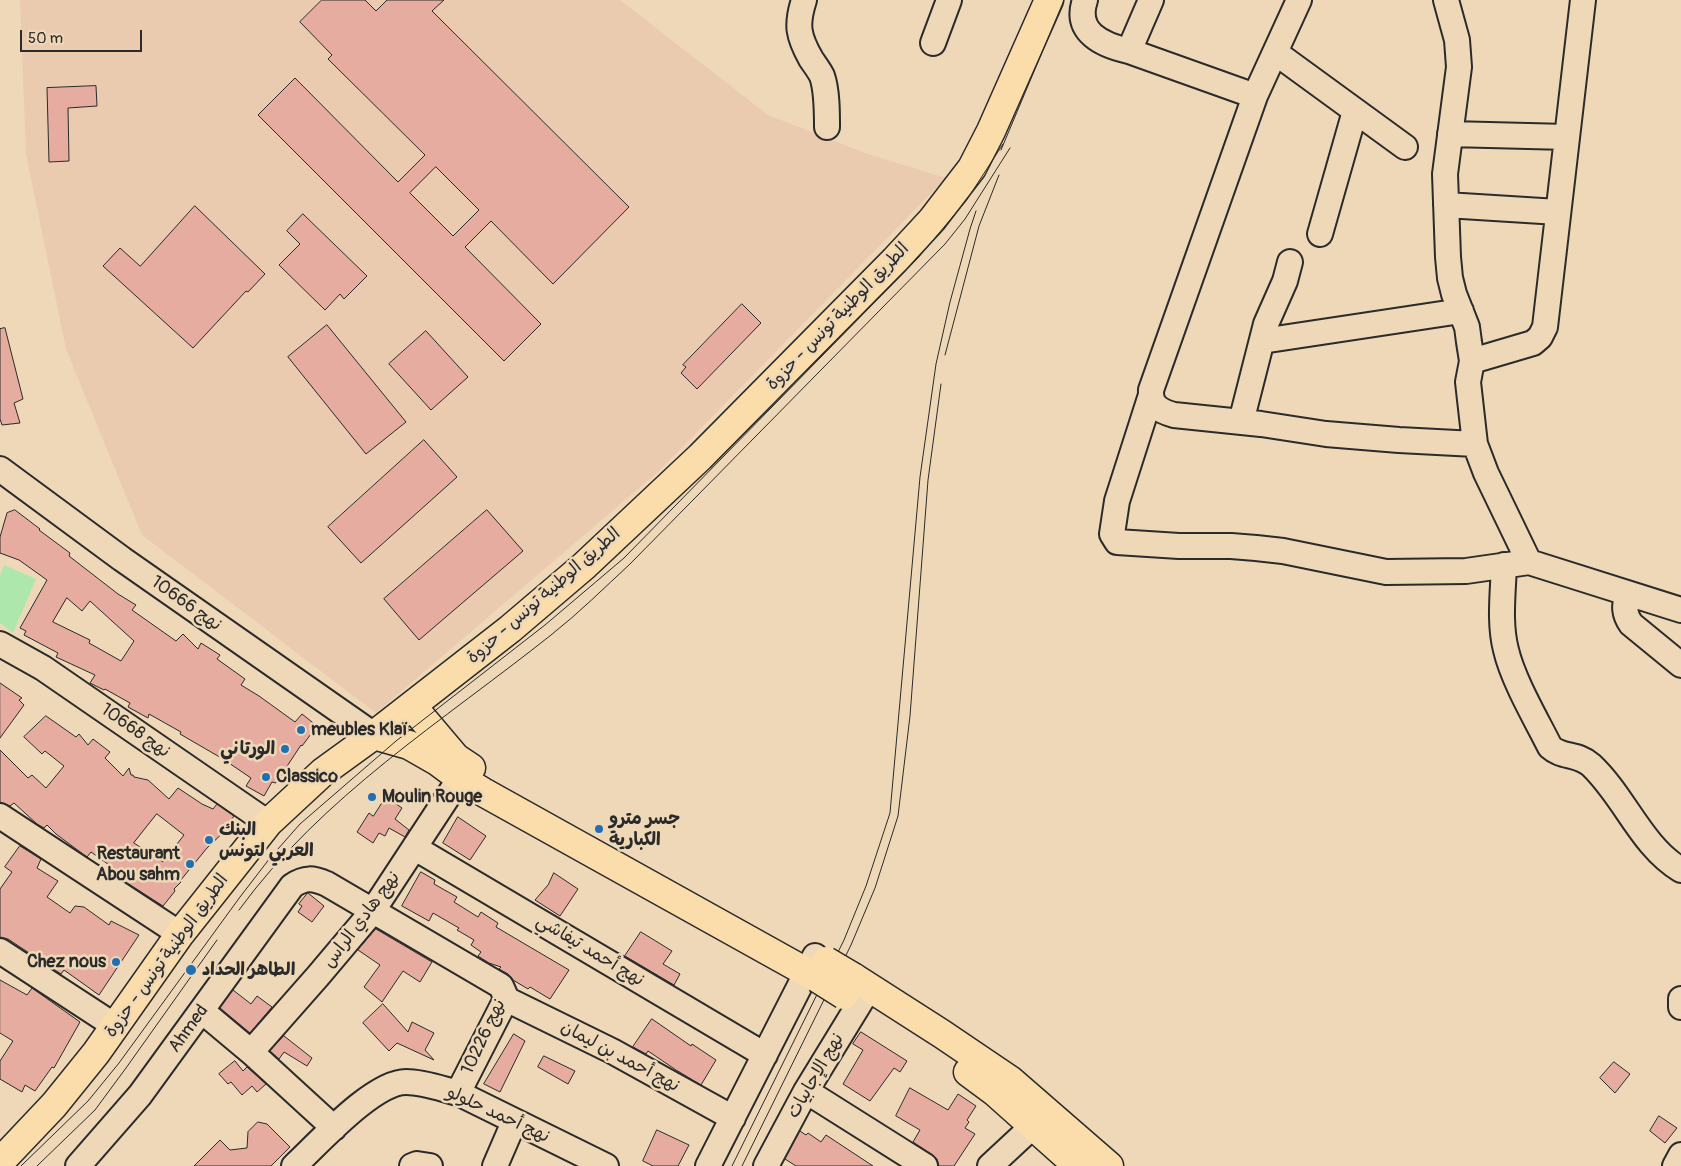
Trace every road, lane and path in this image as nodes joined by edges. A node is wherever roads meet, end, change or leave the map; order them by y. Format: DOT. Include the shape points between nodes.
graph roads {
  1 [pos="804,0"];
  2 [pos="949,0"];
  3 [pos="1049,0"];
  4 [pos="1085,0"];
  5 [pos="1152,0"];
  6 [pos="1299,0"];
  7 [pos="1446,0"];
  8 [pos="1583,0"];
  9 [pos="933,43"];
  10 [pos="1128,51"];
  11 [pos="1276,53"];
  12 [pos="1254,96"];
  13 [pos="1355,111"];
  14 [pos="827,127"];
  15 [pos="1450,134"];
  16 [pos="1566,137"];
  17 [pos="1405,147"];
  18 [pos="1446,205"];
  19 [pos="1558,212"];
  20 [pos="1320,234"];
  21 [pos="1290,262"];
  22 [pos="1461,311"];
  23 [pos="1262,341"];
  24 [pos="1472,361"];
  25 [pos="1150,398"];
  26 [pos="1241,422"];
  27 [pos="1475,444"];
  28 [pos="0,469"];
  29 [pos="1529,562"];
  30 [pos="1504,566"];
  31 [pos="1628,594"];
  32 [pos="1681,610"];
  33 [pos="0,644"];
  34 [pos="1681,665"];
  35 [pos="412,706"];
  36 [pos="374,735"];
  37 [pos="460,778"];
  38 [pos="0,816"];
  39 [pos="268,823"];
  40 [pos="415,848"];
  41 [pos="1681,870"];
  42 [pos="292,886"];
  43 [pos="372,912"];
  44 [pos="180,934"];
  45 [pos="0,950"];
  46 [pos="816,967"];
  47 [pos="856,991"];
  48 [pos="506,999"];
  49 [pos="1681,999"];
  50 [pos="1681,1007"];
  51 [pos="202,1011"];
  52 [pos="115,1026"];
  53 [pos="251,1052"];
  54 [pos="765,1054"];
  55 [pos="806,1090"];
  56 [pos="458,1094"];
  57 [pos="733,1118"];
  58 [pos="1039,1118"];
  59 [pos="514,1122"];
  60 [pos="334,1128"];
  61 [pos="1681,1156"];
  62 [pos="0,1162"];
  63 [pos="770,1164"];
  64 [pos="78,1166"];
  65 [pos="294,1166"];
  66 [pos="412,1166"];
  67 [pos="430,1166"];
  68 [pos="495,1166"];
  69 [pos="606,1166"];
  70 [pos="708,1166"];
  71 [pos="925,1166"];
  72 [pos="990,1166"];
  73 [pos="1078,1166"];
  74 [pos="1109,1166"];
  75 [pos="1675,1166"];
  1 -- 14 [label="street" via="798,17 798,31 822,76"];
  2 -- 9 [label="street"];
  3 -- 35 [label="main road, الطريق الوطنية تونس - حزوة" via="972,168 932,220 714,443 584,566"];
  4 -- 10 [label="street" via="1082,20 1088,32 1100,41"];
  5 -- 10 [label="street"];
  6 -- 11 [label="street"];
  7 -- 15 [label="street" via="1457,40 1458,67"];
  8 -- 16 [label="street"];
  10 -- 12 [label="street"];
  11 -- 12 [label="street"];
  11 -- 13 [label="street"];
  12 -- 25 [label="street"];
  13 -- 17 [label="street"];
  13 -- 20 [label="street"];
  15 -- 16 [label="street"];
  15 -- 18 [label="street" via="1445,174"];
  16 -- 19 [label="street"];
  18 -- 19 [label="street"];
  18 -- 22 [label="street" via="1450,278"];
  19 -- 24 [label="street" via="1545,328 1540,338"];
  21 -- 23 [label="street"];
  22 -- 23 [label="street"];
  22 -- 24 [label="street"];
  23 -- 26 [label="street"];
  24 -- 27 [label="street" via="1468,382"];
  25 -- 26 [label="street" via="1163,412 1174,415"];
  25 -- 30 [label="street" via="1118,501 1112,534 1117,542 1256,548 1386,572 1466,571"];
  26 -- 27 [label="street" via="1336,435"];
  27 -- 29 [label="street"];
  28 -- 36 [label="street, نهج 10666" via="122,559"];
  29 -- 30 [label="street"];
  29 -- 31 [label="street"];
  30 -- 41 [label="street" via="1503,630 1506,650 1550,748 1560,754 1580,757 1593,767 1656,850"];
  31 -- 32 [label="street"];
  31 -- 34 [label="street" via="1624,610 1626,618"];
  33 -- 39 [label="street, نهج 10668" via="43,668"];
  35 -- 36 [label="main road, الطريق الوطنية تونس - حزوة"];
  35 -- 46 [label="main road" via="456,758 466,765"];
  36 -- 37 [label="main road" via="409,745"];
  36 -- 39 [label="main road, الطريق الوطنية تونس - حزوة" via="323,772"];
  37 -- 40 [label="street, نهج هادي الراس"];
  37 -- 46 [label="main road"];
  38 -- 44 [label="street"];
  39 -- 44 [label="main road, الطريق الوطنية تونس - حزوة"];
  40 -- 43 [label="street, نهج هادي الراس"];
  40 -- 54 [label="street, نهج أحمد تيفاشي"];
  42 -- 43 [label="street, نهج 10226" via="308,878 315,879"];
  42 -- 51 [label="street, Ahmed"];
  43 -- 48 [label="street, نهج 10226" via="492,980 501,986"];
  43 -- 53 [label="street, نهج هادي الراس"];
  44 -- 52 [label="main road, الطريق الوطنية تونس - حزوة"];
  45 -- 52 [label="street"];
  46 -- 47 [label="main road, bridge"];
  46 -- 54 [label="street"];
  47 -- 55 [label="street, نهج الإجابيات"];
  47 -- 58 [label="main road" via="995,1092"];
  48 -- 56 [label="street, نهج 10226"];
  48 -- 57 [label="street, نهج أحمد بن ليمان" via="612,1051"];
  49 -- 50 [label="street"];
  51 -- 53 [label="street"];
  51 -- 64 [label="street, Ahmed" via="140,1096"];
  52 -- 62 [label="main road, الطريق الوطنية تونس - حزوة" via="54,1105"];
  53 -- 60 [label="street"];
  54 -- 57 [label="street"];
  55 -- 63 [label="street, نهج الإجابيات"];
  55 -- 71 [label="street"];
  56 -- 59 [label="street, نهج أحمد حلولو"];
  56 -- 60 [label="street, نهج أحمد حلولو" via="404,1082 369,1098"];
  57 -- 70 [label="street"];
  58 -- 72 [label="street"];
  58 -- 73 [label="main road"];
  58 -- 74 [label="main road"];
  59 -- 68 [label="street"];
  59 -- 69 [label="street, نهج أحمد حلولو"];
  60 -- 65 [label="street, نهج أحمد حلولو"];
  61 -- 75 [label="street"];
  66 -- 67 [label="street"];
}
